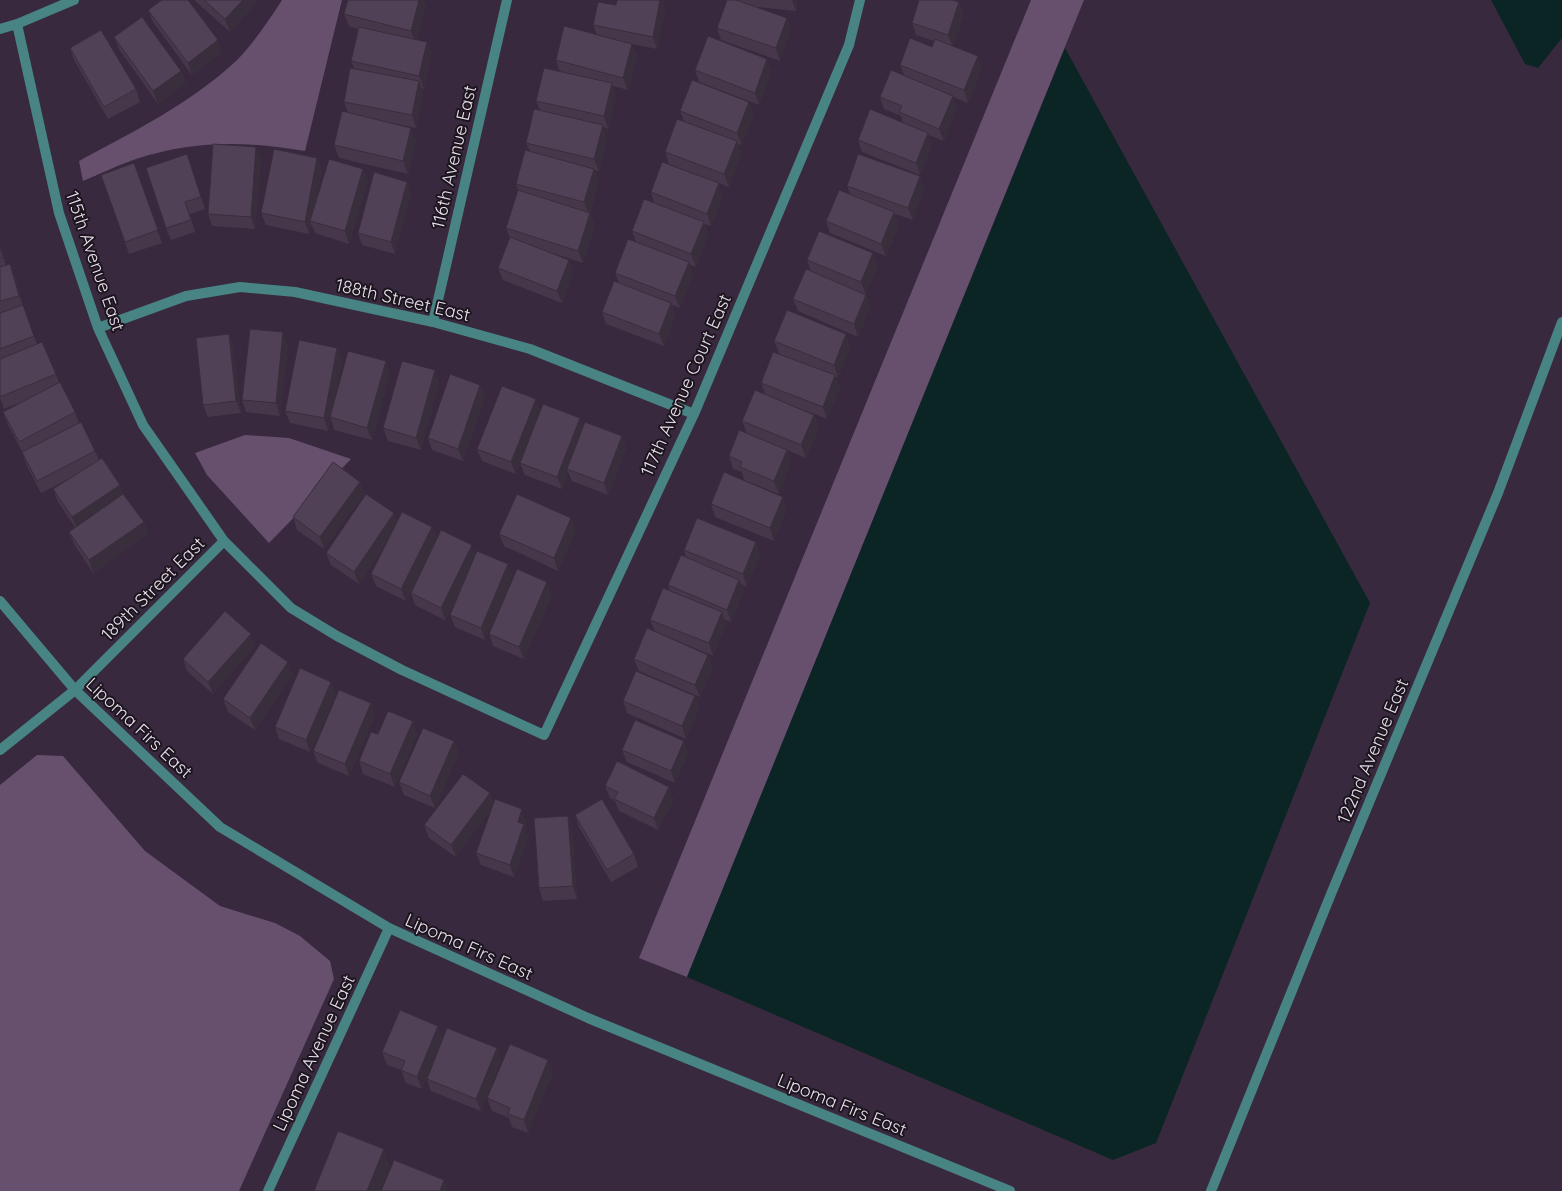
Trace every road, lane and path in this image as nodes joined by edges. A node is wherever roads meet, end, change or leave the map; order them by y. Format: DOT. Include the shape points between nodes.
graph roads {
  1 [pos="74,0"];
  2 [pos="507,0"];
  3 [pos="860,0"];
  4 [pos="17,24"];
  5 [pos="0,29"];
  6 [pos="433,322"];
  7 [pos="1562,322"];
  8 [pos="98,328"];
  9 [pos="694,414"];
  10 [pos="224,541"];
  11 [pos="0,602"];
  12 [pos="75,690"];
  13 [pos="544,735"];
  14 [pos="0,750"];
  15 [pos="389,928"];
  16 [pos="268,1191"];
  17 [pos="1010,1191"];
  18 [pos="1211,1191"];
  1 -- 4 [label="street"];
  2 -- 6 [label="street, 116th Avenue East"];
  3 -- 9 [label="street, 117th Avenue Court East" via="849,45"];
  4 -- 5 [label="street"];
  4 -- 8 [label="street, 115th Avenue East" via="58,213"];
  6 -- 8 [label="street, 188th Street East" via="295,292 240,287 186,296"];
  6 -- 9 [label="street, 188th Street East" via="530,350"];
  7 -- 18 [label="street, 122nd Avenue East" via="1498,492"];
  8 -- 10 [label="street, 115th Avenue East" via="143,426"];
  9 -- 13 [label="street, 117th Avenue Court East"];
  10 -- 12 [label="street, 189th Street East"];
  10 -- 13 [label="street, 189th Street East" via="291,608 336,636"];
  11 -- 12 [label="street, Lipoma Firs East"];
  12 -- 14 [label="street, 189th Street East"];
  12 -- 15 [label="street, Lipoma Firs East" via="220,827"];
  15 -- 16 [label="street, Lipoma Avenue East"];
  15 -- 17 [label="street, Lipoma Firs East" via="588,1018"];
}
